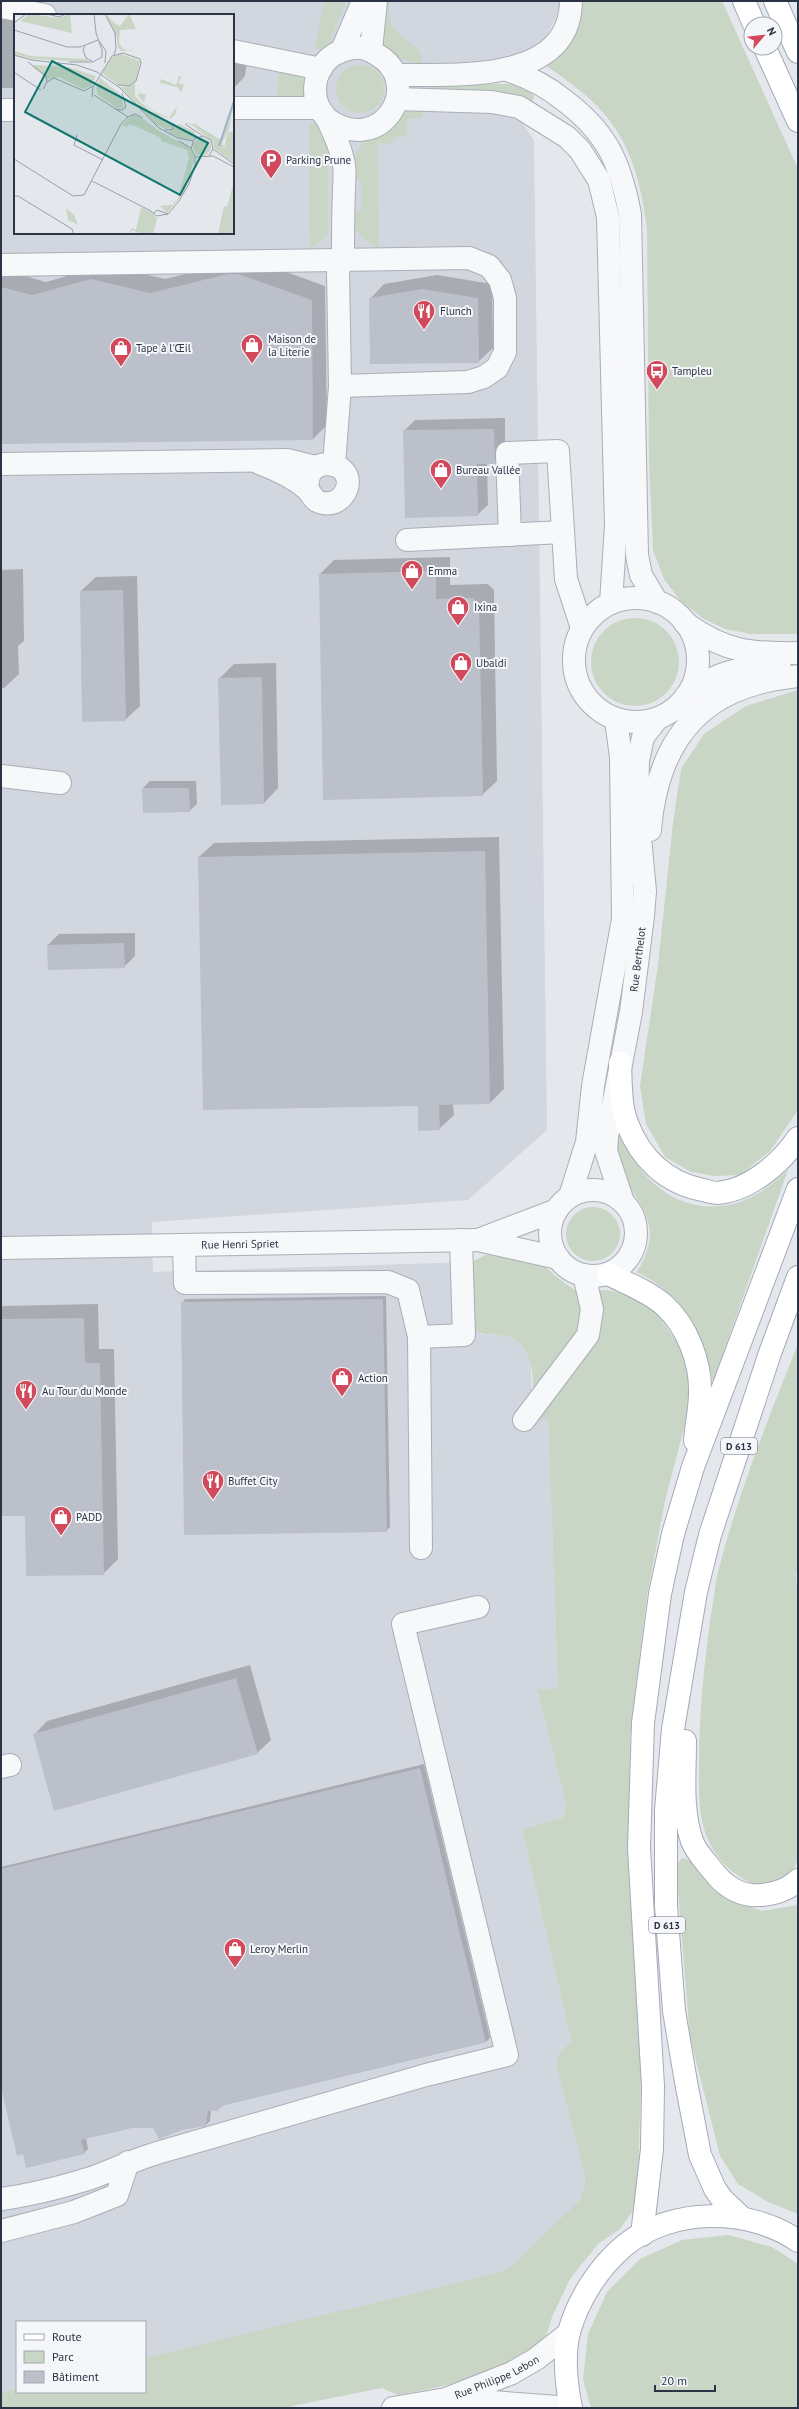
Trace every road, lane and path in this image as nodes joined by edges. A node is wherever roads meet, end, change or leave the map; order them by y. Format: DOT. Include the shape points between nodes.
graph roads {
  1 [pos="363,1"];
  2 [pos="376,1"];
  3 [pos="571,1"];
  4 [pos="744,1"];
  5 [pos="775,1"];
  6 [pos="1,7"];
  7 [pos="40,14"];
  8 [pos="751,16"];
  9 [pos="342,50"];
  10 [pos="371,50"];
  11 [pos="234,51"];
  12 [pos="798,52"];
  13 [pos="769,56"];
  14 [pos="321,68"];
  15 [pos="507,70"];
  16 [pos="396,75"];
  17 [pos="397,99"];
  18 [pos="234,108"];
  19 [pos="1,110"];
  20 [pos="14,110"];
  21 [pos="323,114"];
  22 [pos="798,121"];
  23 [pos="366,130"];
  24 [pos="344,161"];
  25 [pos="343,260"];
  26 [pos="1,265"];
  27 [pos="340,386"];
  28 [pos="254,461"];
  29 [pos="1,464"];
  30 [pos="324,466"];
  31 [pos="308,490"];
  32 [pos="563,532"];
  33 [pos="510,535"];
  34 [pos="407,540"];
  35 [pos="657,602"];
  36 [pos="611,603"];
  37 [pos="685,623"];
  38 [pos="582,628"];
  39 [pos="798,653"];
  40 [pos="798,668"];
  41 [pos="798,676"];
  42 [pos="686,696"];
  43 [pos="657,719"];
  44 [pos="616,720"];
  45 [pos="1,776"];
  46 [pos="60,783"];
  47 [pos="645,891"];
  48 [pos="620,1063"];
  49 [pos="798,1138"];
  50 [pos="798,1189"];
  51 [pos="623,1202"];
  52 [pos="563,1203"];
  53 [pos="470,1240"];
  54 [pos="184,1246"];
  55 [pos="1,1248"];
  56 [pos="558,1258"];
  57 [pos="608,1274"];
  58 [pos="584,1275"];
  59 [pos="798,1277"];
  60 [pos="419,1337"];
  61 [pos="524,1420"];
  62 [pos="693,1467"];
  63 [pos="421,1548"];
  64 [pos="478,1607"];
  65 [pos="693,1618"];
  66 [pos="798,1880"];
  67 [pos="128,2162"];
  68 [pos="1,2199"];
  69 [pos="742,2218"];
  70 [pos="1,2230"];
  71 [pos="642,2235"];
  72 [pos="794,2235"];
  73 [pos="569,2333"];
  74 [pos="446,2399"];
  75 [pos="393,2408"];
  76 [pos="571,2408"];
  1 -- 9 [label="street"];
  2 -- 10 [label="street"];
  3 -- 15 [label="street" via="569,22 561,36 534,60"];
  4 -- 8 [label="main road"];
  5 -- 12 [label="main road"];
  6 -- 7 [label="street"];
  9 -- 10 [label="street"];
  9 -- 14 [label="street" via="330,56"];
  10 -- 16 [label="street" via="383,57"];
  11 -- 14 [label="street"];
  13 -- 22 [label="main road"];
  14 -- 21 [label="street" via="316,81 315,95"];
  15 -- 16 [label="street" via="485,74"];
  15 -- 35 [label="street" via="531,77 585,116 599,130 625,183 630,214 637,555 641,575"];
  16 -- 17 [label="street"];
  17 -- 23 [label="street" via="389,116 379,125"];
  17 -- 36 [label="street" via="492,102 519,107 567,137 580,150 599,180 608,217 616,525"];
  18 -- 21 [label="street" via="283,108"];
  19 -- 20 [label="street"];
  21 -- 23 [label="street" via="346,130"];
  21 -- 24 [label="street"];
  23 -- 24 [label="street"];
  24 -- 25 [label="street"];
  25 -- 26 [label="street"];
  25 -- 27 [label="street" via="338,270"];
  25 -- 27 [label="street" via="469,258 489,266 500,280 505,298 504,352 497,368 484,377 468,382"];
  27 -- 30 [label="street"];
  28 -- 29 [label="street"];
  28 -- 30 [label="street" via="287,460"];
  28 -- 31 [label="street" via="275,469"];
  30 -- 31 [label="street" via="308,478"];
  30 -- 31 [label="street" via="340,468 347,479 342,498 330,504 323,503"];
  32 -- 33 [label="street"];
  32 -- 33 [label="street" via="558,451 507,453"];
  32 -- 38 [label="street" via="566,579"];
  33 -- 34 [label="street"];
  35 -- 36 [label="street" via="634,598"];
  35 -- 37 [label="street" via="673,611"];
  36 -- 38 [label="street" via="595,613"];
  37 -- 39 [label="street" via="700,634 740,651 757,654"];
  37 -- 42 [label="street" via="692,634 698,660 695,679"];
  38 -- 44 [label="street" via="575,648 574,668 580,688 589,702"];
  40 -- 42 [label="street" via="734,669 702,684"];
  41 -- 47 [label="street" via="759,683 731,693 699,714 679,736 668,752 652,804"];
  42 -- 43 [label="street" via="674,710"];
  43 -- 44 [label="street" via="637,723"];
  43 -- 47 [label="street, Rue Berthelot" via="643,737 638,761 637,806"];
  44 -- 52 [label="street, Rue Berthelot" via="621,757 623,919 593,1086 587,1142"];
  45 -- 46 [label="street"];
  47 -- 48 [label="street, Rue Berthelot" via="632,1005"];
  48 -- 49 [label="main road" via="623,1109 634,1139 652,1165 690,1188 717,1193 738,1188 772,1168"];
  48 -- 51 [label="street, Rue Berthelot" via="606,1151"];
  50 -- 62 [label="main road, D 613"];
  51 -- 52 [label="street" via="603,1191 586,1191"];
  51 -- 57 [label="street" via="635,1220 636,1242 626,1262"];
  52 -- 53 [label="street"];
  52 -- 56 [label="street" via="551,1221 552,1246"];
  53 -- 54 [label="street, Rue Henri Spriet"];
  53 -- 56 [label="street"];
  53 -- 60 [label="street" via="464,1335"];
  54 -- 55 [label="street, Rue Henri Spriet"];
  54 -- 60 [label="street" via="185,1283 388,1282 408,1290"];
  56 -- 58 [label="street" via="565,1266"];
  57 -- 58 [label="street"];
  57 -- 62 [label="main road" via="664,1305 689,1342 698,1364 700,1393"];
  58 -- 61 [label="street" via="592,1309 588,1335"];
  59 -- 65 [label="main road, D 613" via="710,1535 696,1592"];
  60 -- 63 [label="street"];
  62 -- 71 [label="main road, D 613" via="673,1534 660,1594 644,1723 639,1848 653,2110 650,2182"];
  64 -- 67 [label="street" via="403,1624 507,2055 426,2075"];
  65 -- 66 [label="main road" via="685,1712 685,1811 693,1842 716,1876 742,1894 762,1896 791,1887"];
  65 -- 69 [label="main road, D 613" via="673,1728 666,1810 666,1906 674,2011 700,2155 715,2189"];
  67 -- 68 [label="street" via="92,2178 19,2197"];
  67 -- 70 [label="street" via="117,2195 74,2212"];
  69 -- 71 [label="main road" via="705,2216 681,2220"];
  69 -- 72 [label="main road" via="764,2222"];
  71 -- 73 [label="main road" via="625,2245 597,2275 578,2307"];
  73 -- 74 [label="street, Rue Philippe Lebon" via="536,2359 512,2373"];
  73 -- 76 [label="main road" via="566,2381"];
  74 -- 75 [label="street, Rue Philippe Lebon"];
  74 -- 76 [label="street"];
}
